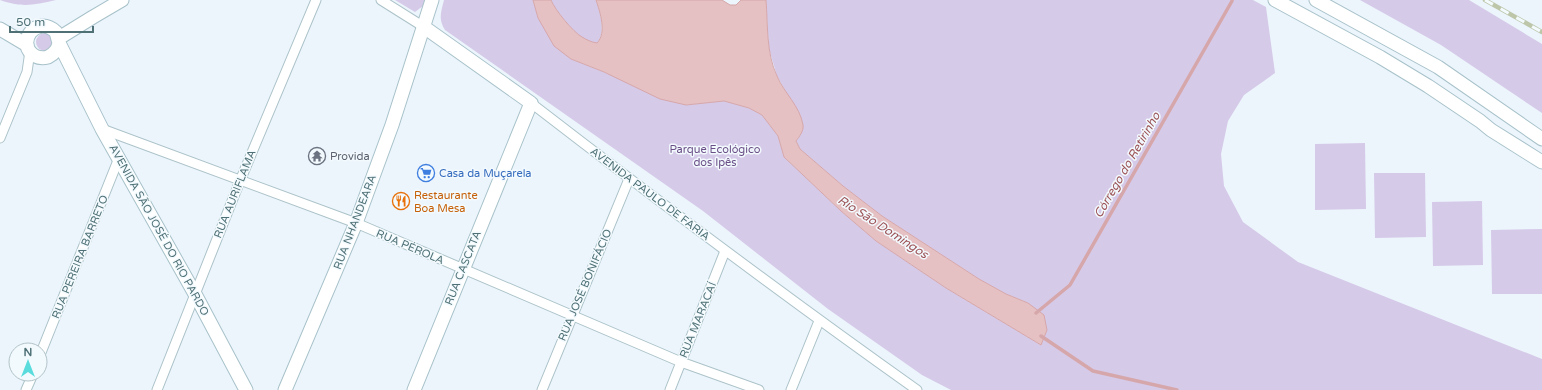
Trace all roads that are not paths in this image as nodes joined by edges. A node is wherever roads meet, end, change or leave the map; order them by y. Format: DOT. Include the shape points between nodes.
graph roads {
  1 [pos="122,0"];
  2 [pos="316,0"];
  3 [pos="381,0"];
  4 [pos="432,0"];
  5 [pos="1275,0"];
  6 [pos="1316,0"];
  7 [pos="1343,14"];
  8 [pos="424,27"];
  9 [pos="1,29"];
  10 [pos="1333,32"];
  11 [pos="56,36"];
  12 [pos="36,48"];
  13 [pos="73,69"];
  14 [pos="531,103"];
  15 [pos="1497,109"];
  16 [pos="1480,121"];
  17 [pos="102,129"];
  18 [pos="0,138"];
  19 [pos="1542,139"];
  20 [pos="119,158"];
  21 [pos="1542,162"];
  22 [pos="630,179"];
  23 [pos="240,181"];
  24 [pos="356,223"];
  25 [pos="725,251"];
  26 [pos="462,269"];
  27 [pos="195,294"];
  28 [pos="572,316"];
  29 [pos="819,321"];
  30 [pos="46,342"];
  31 [pos="681,362"];
  32 [pos="283,389"];
  33 [pos="157,390"];
  34 [pos="246,390"];
  35 [pos="414,390"];
  36 [pos="542,390"];
  37 [pos="670,390"];
  38 [pos="759,390"];
  39 [pos="790,390"];
  40 [pos="917,390"];
  1 -- 11 [label="street"];
  2 -- 23 [label="street, RUA AURIFLAMA"];
  3 -- 8 [label="street, AVENIDA PAULO DE FARIA"];
  4 -- 8 [label="street, RUA NHANDEARA"];
  5 -- 10 [label="street"];
  6 -- 7 [label="street"];
  7 -- 10 [label="street"];
  7 -- 15 [label="street" via="1438,66"];
  8 -- 14 [label="street, AVENIDA PAULO DE FARIA"];
  8 -- 24 [label="street, RUA NHANDEARA"];
  9 -- 12 [label="street"];
  10 -- 16 [label="street" via="1428,86"];
  11 -- 12 [label="street" via="56,51"];
  11 -- 12 [label="street" via="46,26 36,27"];
  11 -- 13 [label="street, AVENIDA SÃO JOSÉ DO RIO PARDO"];
  12 -- 13 [label="street"];
  12 -- 18 [label="street"];
  13 -- 17 [label="street, AVENIDA SÃO JOSÉ DO RIO PARDO"];
  14 -- 22 [label="street, AVENIDA PAULO DE FARIA"];
  14 -- 26 [label="street, RUA CASCATA"];
  15 -- 16 [label="street"];
  15 -- 19 [label="street"];
  16 -- 21 [label="street"];
  17 -- 20 [label="street, AVENIDA SÃO JOSÉ DO RIO PARDO"];
  17 -- 23 [label="street, RUA PÉROLA"];
  20 -- 27 [label="street, AVENIDA SÃO JOSÉ DO RIO PARDO"];
  20 -- 30 [label="street, RUA PEREIRA BARRETO"];
  22 -- 25 [label="street, AVENIDA PAULO DE FARIA"];
  22 -- 28 [label="street, RUA JOSÉ BONIFÁCIO"];
  23 -- 24 [label="street, RUA PÉROLA"];
  23 -- 27 [label="street, RUA AURIFLAMA"];
  24 -- 26 [label="street, RUA PÉROLA"];
  24 -- 32 [label="street, RUA NHANDEARA"];
  25 -- 29 [label="street, AVENIDA PAULO DE FARIA"];
  25 -- 31 [label="street, RUA MARACAÍ"];
  26 -- 28 [label="street, RUA PÉROLA"];
  26 -- 35 [label="street, RUA CASCATA"];
  27 -- 33 [label="street, RUA AURIFLAMA"];
  27 -- 34 [label="street, AVENIDA SÃO JOSÉ DO RIO PARDO"];
  28 -- 31 [label="street, RUA PÉROLA"];
  28 -- 36 [label="street, RUA JOSÉ BONIFÁCIO"];
  29 -- 39 [label="street"];
  29 -- 40 [label="street, AVENIDA PAULO DE FARIA"];
  31 -- 37 [label="street, RUA MARACAÍ"];
  31 -- 38 [label="street, RUA PÉROLA"];
}
